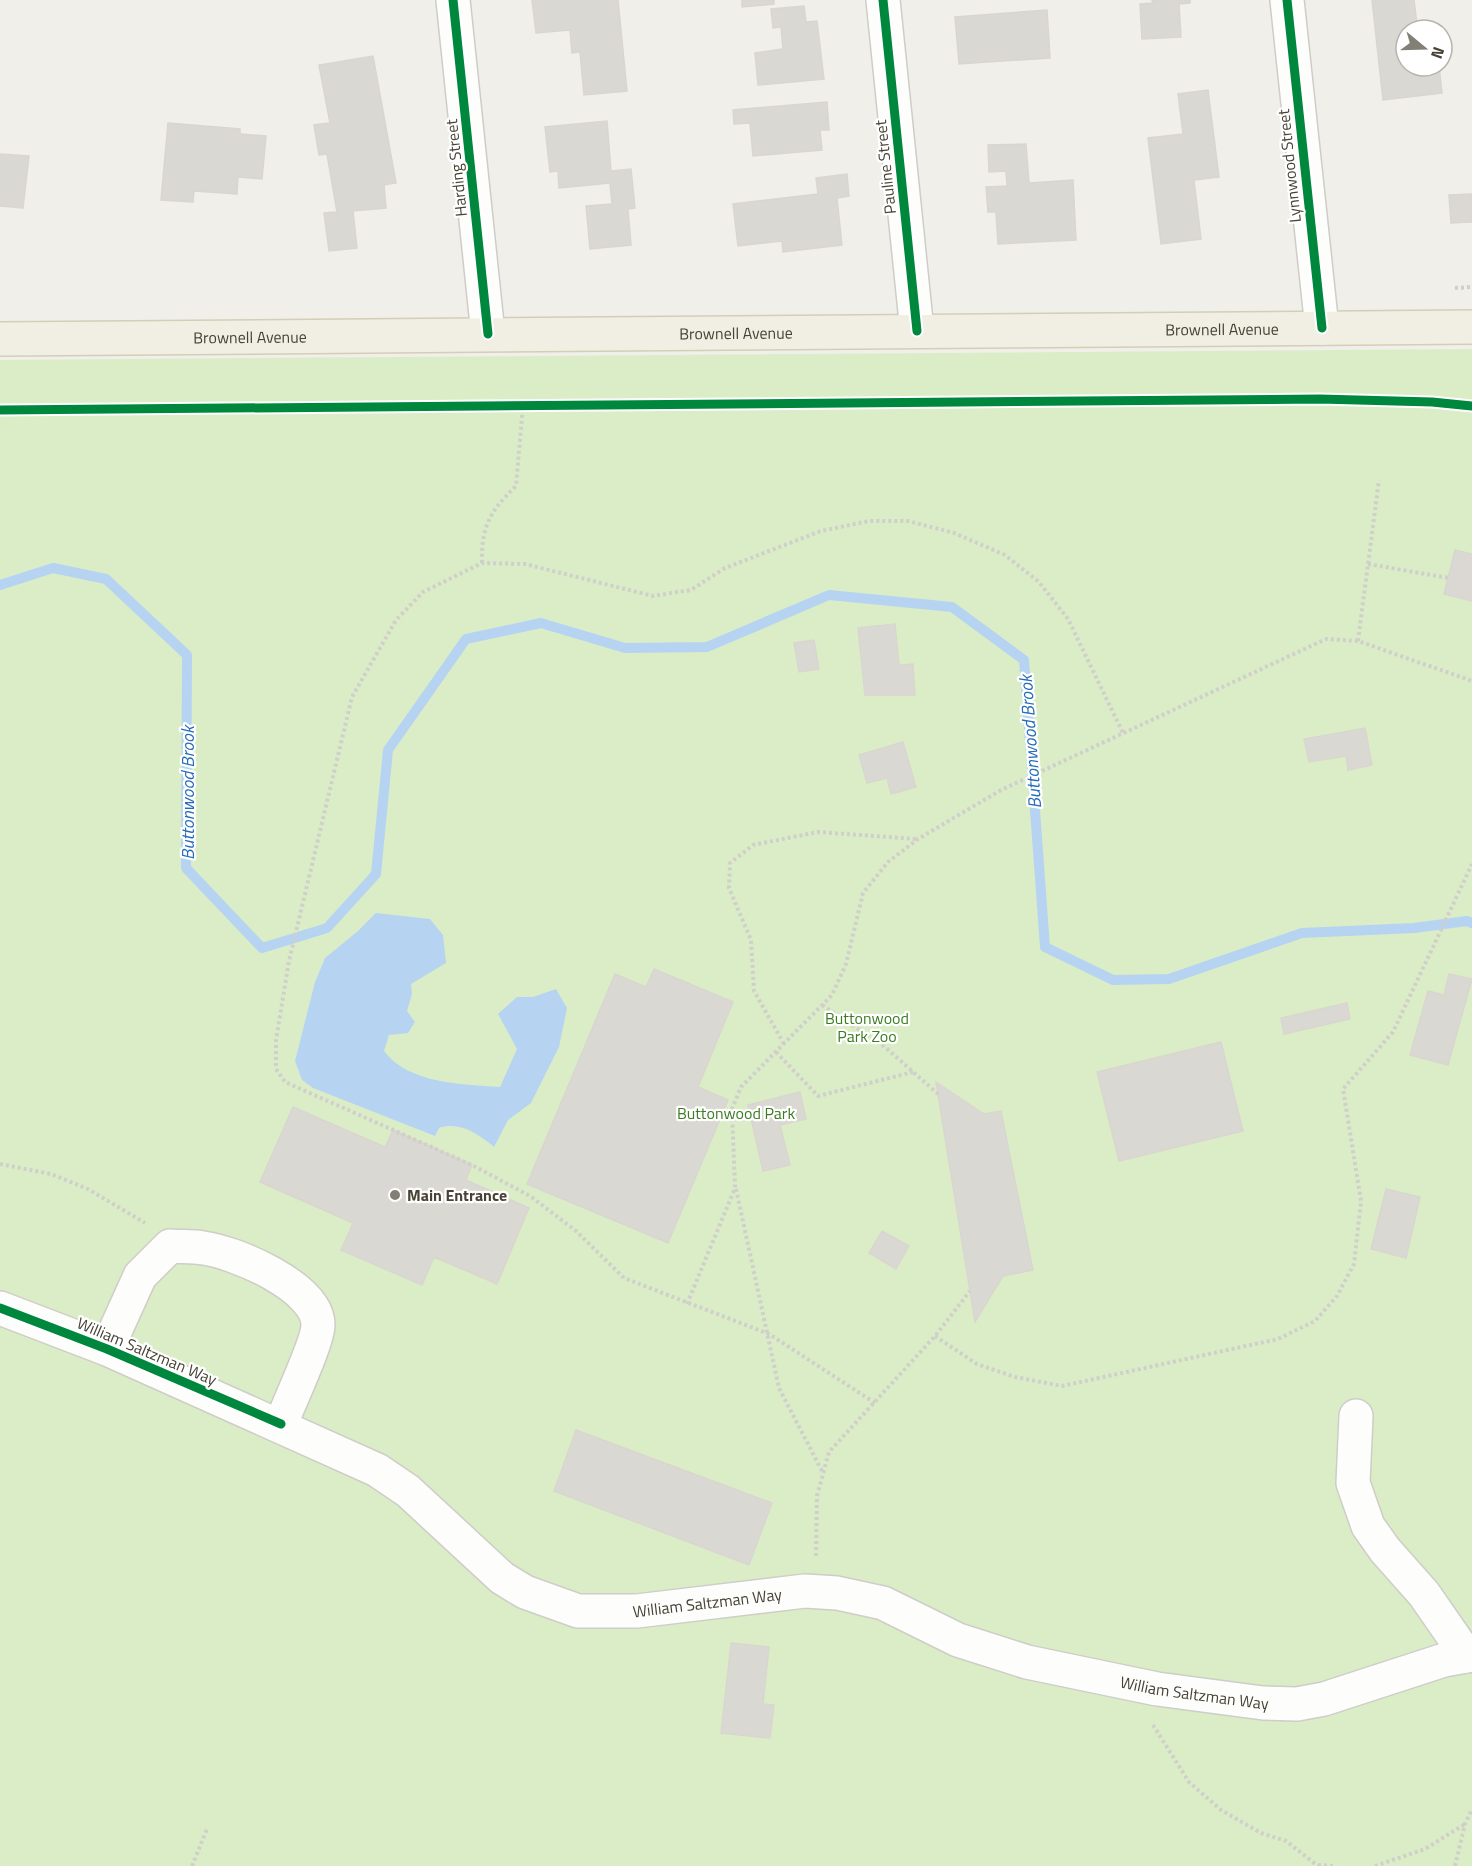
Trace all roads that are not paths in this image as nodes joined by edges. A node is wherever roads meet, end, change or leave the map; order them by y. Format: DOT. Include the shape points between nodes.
graph roads {
  1 [pos="453,0"];
  2 [pos="883,0"];
  3 [pos="1287,0"];
  4 [pos="1472,327"];
  5 [pos="1322,328"];
  6 [pos="917,331"];
  7 [pos="488,334"];
  8 [pos="0,339"];
  9 [pos="0,1308"];
  10 [pos="107,1349"];
  11 [pos="1356,1416"];
  12 [pos="281,1424"];
  13 [pos="1469,1656"];
  1 -- 7 [label="street, Harding Street"];
  2 -- 6 [label="street, Pauline Street"];
  3 -- 5 [label="street, Lynnwood Street"];
  4 -- 5 [label="main road, Brownell Avenue"];
  5 -- 6 [label="main road, Brownell Avenue"];
  6 -- 7 [label="main road, Brownell Avenue"];
  7 -- 8 [label="main road, Brownell Avenue"];
  9 -- 10 [label="street, William Saltzman Way"];
  10 -- 12 [label="street, William Saltzman Way"];
  10 -- 12 [label="street" via="140,1276 170,1246 204,1248 262,1268 291,1284 314,1307 318,1326"];
  11 -- 13 [label="street" via="1353,1483 1368,1526"];
  12 -- 13 [label="street, William Saltzman Way" via="377,1470 408,1491 502,1578 525,1592 578,1611 637,1611 805,1591 837,1593 883,1603 992,1652 1067,1671 1227,1700 1297,1704 1333,1697 1436,1662"];
}
